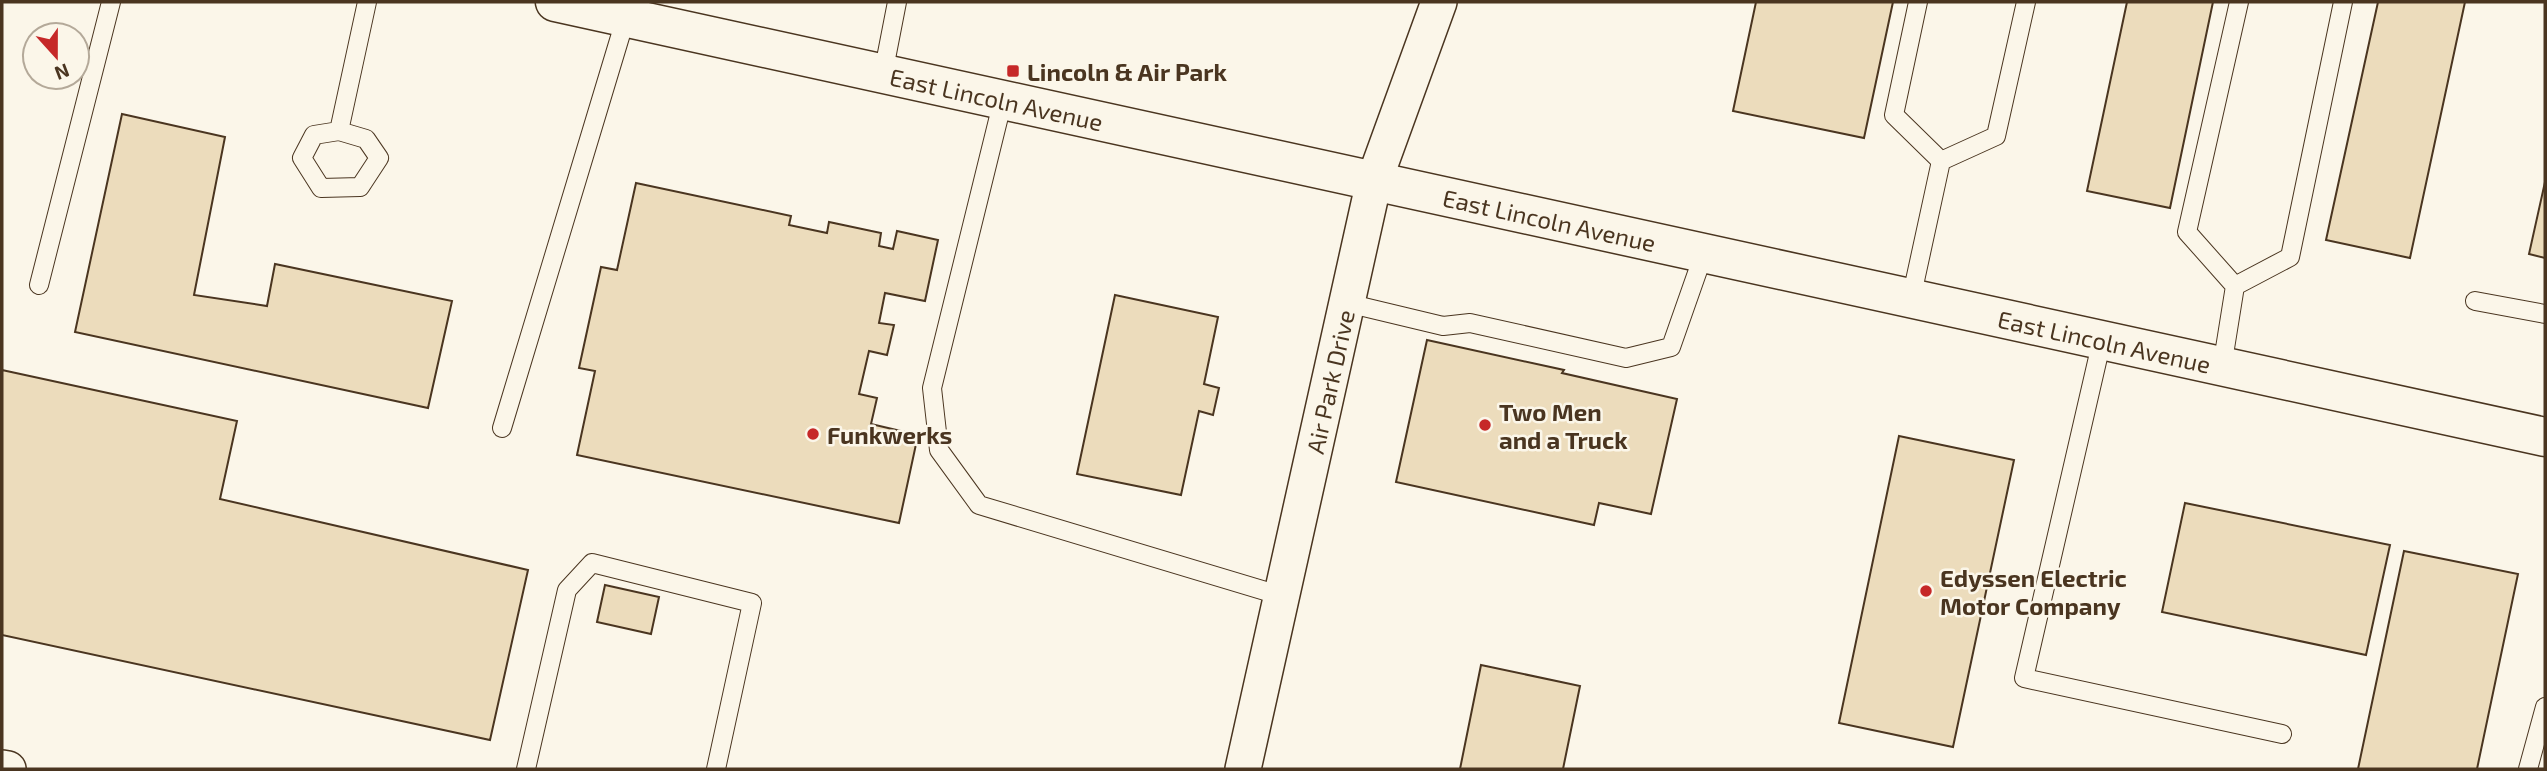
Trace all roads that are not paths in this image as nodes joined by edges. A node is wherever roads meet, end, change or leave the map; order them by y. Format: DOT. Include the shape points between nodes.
graph roads {
  1 [pos="111,2"];
  2 [pos="367,2"];
  3 [pos="555,2"];
  4 [pos="897,2"];
  5 [pos="1439,2"];
  6 [pos="1918,2"];
  7 [pos="2026,2"];
  8 [pos="2239,2"];
  9 [pos="2343,2"];
  10 [pos="626,17"];
  11 [pos="883,74"];
  12 [pos="1003,100"];
  13 [pos="340,131"];
  14 [pos="1941,160"];
  15 [pos="1374,181"];
  16 [pos="1704,253"];
  17 [pos="38,285"];
  18 [pos="2235,286"];
  19 [pos="1910,299"];
  20 [pos="2475,300"];
  21 [pos="1347,303"];
  22 [pos="2545,314"];
  23 [pos="2102,340"];
  24 [pos="2222,367"];
  25 [pos="502,428"];
  26 [pos="2545,438"];
  27 [pos="1282,596"];
  28 [pos="2545,707"];
  29 [pos="2282,734"];
  30 [pos="2,768"];
  31 [pos="8,769"];
  32 [pos="526,769"];
  33 [pos="716,769"];
  34 [pos="1244,769"];
  35 [pos="2528,769"];
  1 -- 17 [label="lane"];
  2 -- 13 [label="lane"];
  3 -- 10 [label="street, East Lincoln Avenue"];
  4 -- 11 [label="lane"];
  5 -- 15 [label="street, Air Park Drive"];
  6 -- 14 [label="lane" via="1894,115"];
  7 -- 14 [label="lane" via="1996,136"];
  8 -- 18 [label="lane" via="2187,232"];
  9 -- 18 [label="lane" via="2290,257"];
  10 -- 11 [label="street, East Lincoln Avenue"];
  10 -- 25 [label="lane"];
  11 -- 12 [label="street, East Lincoln Avenue"];
  12 -- 15 [label="street, East Lincoln Avenue"];
  12 -- 27 [label="lane" via="932,388 939,450 979,505"];
  14 -- 19 [label="lane"];
  15 -- 16 [label="street, East Lincoln Avenue"];
  15 -- 21 [label="street, Air Park Drive"];
  16 -- 19 [label="street, East Lincoln Avenue"];
  16 -- 21 [label="lane" via="1671,347 1626,358 1470,323 1443,326"];
  18 -- 24 [label="lane"];
  19 -- 23 [label="street, East Lincoln Avenue"];
  20 -- 22 [label="lane"];
  21 -- 27 [label="street, Air Park Drive"];
  23 -- 24 [label="street, East Lincoln Avenue"];
  23 -- 29 [label="lane" via="2024,678"];
  24 -- 26 [label="street, East Lincoln Avenue"];
  27 -- 34 [label="street, Air Park Drive"];
  28 -- 35 [label="lane"];
  30 -- 31 [label="street"];
  32 -- 33 [label="lane" via="567,590 592,562 752,603"];
}
